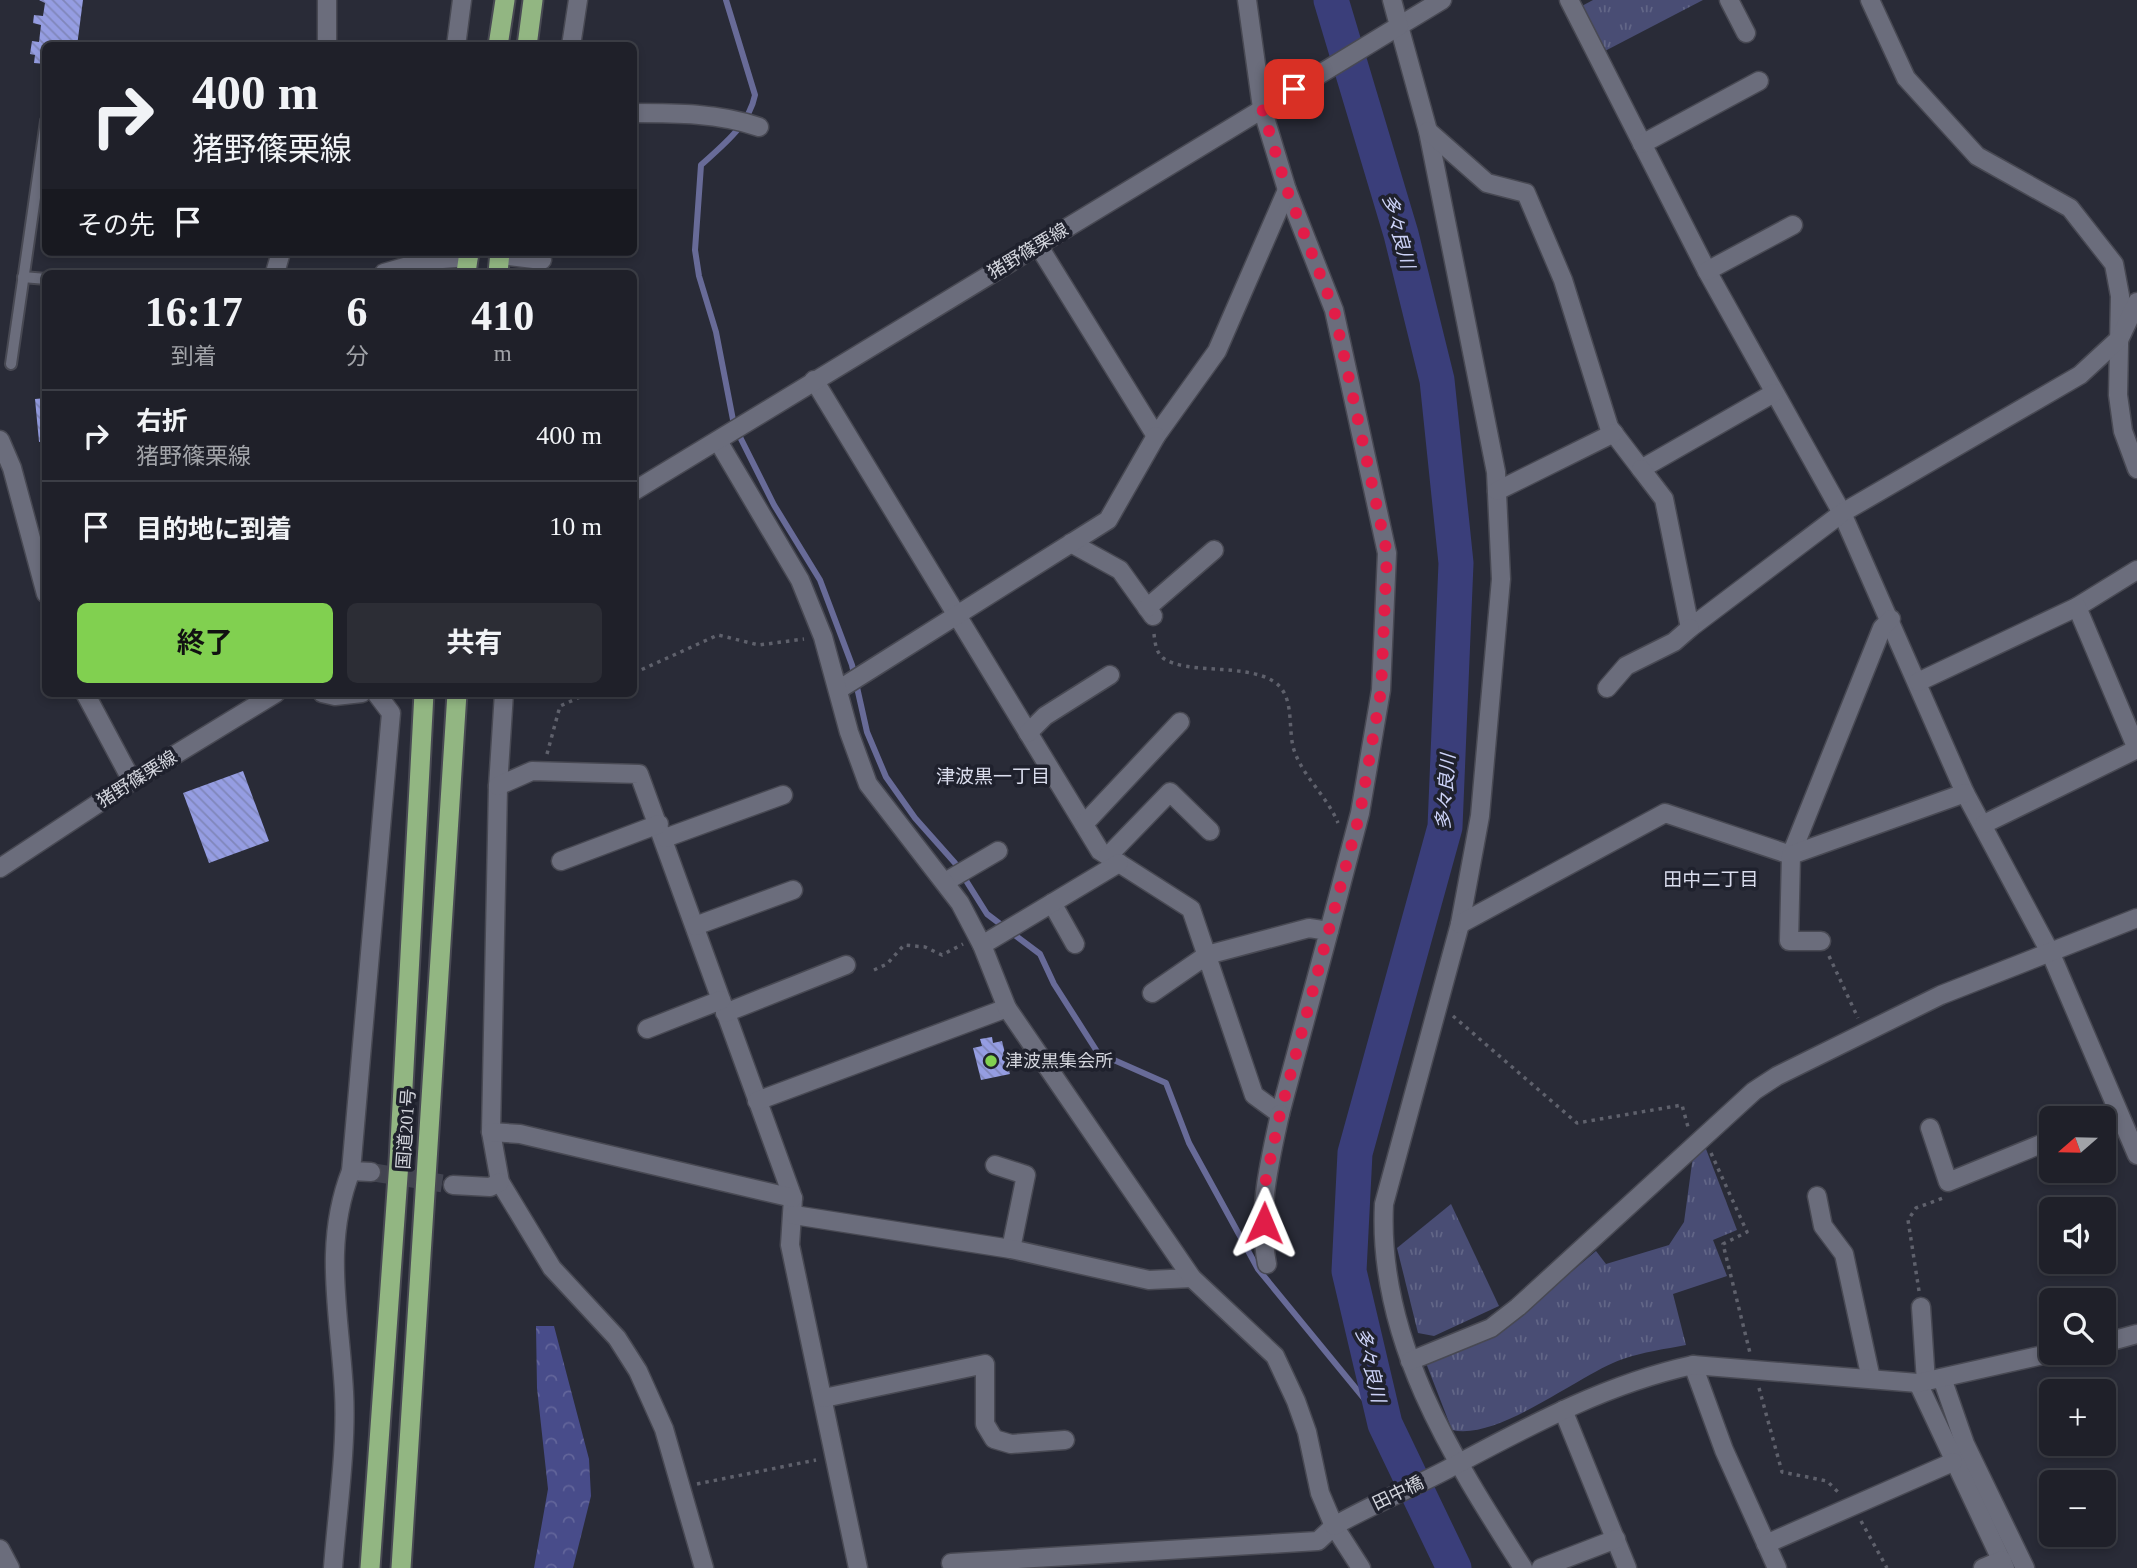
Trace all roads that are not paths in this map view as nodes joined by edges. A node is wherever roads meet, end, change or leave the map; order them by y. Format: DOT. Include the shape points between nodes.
graph roads {
  1 [pos="327,0"];
  2 [pos="462,0"];
  3 [pos="505,0"];
  4 [pos="533,0"];
  5 [pos="578,0"];
  6 [pos="1247,0"];
  7 [pos="1392,0"];
  8 [pos="1442,0"];
  9 [pos="1569,0"];
  10 [pos="1729,0"];
  11 [pos="1870,0"];
  12 [pos="1394,29"];
  13 [pos="1746,33"];
  14 [pos="327,42"];
  15 [pos="457,42"];
  16 [pos="499,42"];
  17 [pos="528,42"];
  18 [pos="572,42"];
  19 [pos="1759,81"];
  20 [pos="1266,106"];
  21 [pos="637,114"];
  22 [pos="759,127"];
  23 [pos="1428,131"];
  24 [pos="1642,144"];
  25 [pos="42,148"];
  26 [pos="1287,190"];
  27 [pos="1793,225"];
  28 [pos="1038,245"];
  29 [pos="499,260"];
  30 [pos="468,261"];
  31 [pos="428,262"];
  32 [pos="542,262"];
  33 [pos="396,270"];
  34 [pos="1707,271"];
  35 [pos="23,277"];
  36 [pos="42,279"];
  37 [pos="2137,302"];
  38 [pos="2120,338"];
  39 [pos="12,364"];
  40 [pos="814,380"];
  41 [pos="1774,393"];
  42 [pos="1614,433"];
  43 [pos="1156,436"];
  44 [pos="0,440"];
  45 [pos="718,440"];
  46 [pos="1641,469"];
  47 [pos="2137,469"];
  48 [pos="637,485"];
  49 [pos="1497,491"];
  50 [pos="1842,513"];
  51 [pos="1070,543"];
  52 [pos="1214,550"];
  53 [pos="2137,570"];
  54 [pos="42,579"];
  55 [pos="2077,607"];
  56 [pos="956,614"];
  57 [pos="1891,619"];
  58 [pos="1690,628"];
  59 [pos="1110,675"];
  60 [pos="1918,682"];
  61 [pos="1607,688"];
  62 [pos="838,690"];
  63 [pos="87,697"];
  64 [pos="269,697"];
  65 [pos="379,697"];
  66 [pos="424,697"];
  67 [pos="457,697"];
  68 [pos="504,697"];
  69 [pos="1180,722"];
  70 [pos="1028,733"];
  71 [pos="132,781"];
  72 [pos="498,786"];
  73 [pos="1965,793"];
  74 [pos="783,795"];
  75 [pos="1084,824"];
  76 [pos="1983,824"];
  77 [pos="662,831"];
  78 [pos="1210,831"];
  79 [pos="998,851"];
  80 [pos="1791,855"];
  81 [pos="1113,859"];
  82 [pos="561,861"];
  83 [pos="0,869"];
  84 [pos="945,882"];
  85 [pos="793,890"];
  86 [pos="1052,903"];
  87 [pos="2137,918"];
  88 [pos="1460,924"];
  89 [pos="695,926"];
  90 [pos="1329,931"];
  91 [pos="980,941"];
  92 [pos="1821,941"];
  93 [pos="1075,944"];
  94 [pos="2051,954"];
  95 [pos="1207,955"];
  96 [pos="846,965"];
  97 [pos="1152,993"];
  98 [pos="723,1006"];
  99 [pos="1007,1008"];
  100 [pos="647,1029"];
  101 [pos="757,1101"];
  102 [pos="2107,1106"];
  103 [pos="1280,1114"];
  104 [pos="2116,1124"];
  105 [pos="1930,1128"];
  106 [pos="491,1132"];
  107 [pos="2039,1145"];
  108 [pos="2137,1155"];
  109 [pos="995,1165"];
  110 [pos="351,1171"];
  111 [pos="371,1172"];
  112 [pos="500,1182"];
  113 [pos="453,1185"];
  114 [pos="1817,1196"];
  115 [pos="793,1206"];
  116 [pos="1011,1249"];
  117 [pos="1267,1264"];
  118 [pos="1192,1278"];
  119 [pos="1921,1307"];
  120 [pos="2137,1334"];
  121 [pos="2116,1340"];
  122 [pos="2039,1356"];
  123 [pos="1409,1361"];
  124 [pos="1693,1366"];
  125 [pos="1871,1380"];
  126 [pos="1929,1381"];
  127 [pos="824,1398"];
  128 [pos="1563,1410"];
  129 [pos="1065,1440"];
  130 [pos="1953,1462"];
  131 [pos="1453,1466"];
  132 [pos="1341,1522"];
  133 [pos="1616,1539"];
  134 [pos="1766,1544"];
  135 [pos="0,1549"];
  136 [pos="951,1563"];
  137 [pos="2003,1564"];
  138 [pos="10,1568"];
  139 [pos="332,1568"];
  140 [pos="370,1568"];
  141 [pos="401,1568"];
  142 [pos="704,1568"];
  143 [pos="858,1568"];
  144 [pos="1361,1568"];
  145 [pos="1523,1568"];
  146 [pos="1541,1568"];
  147 [pos="1627,1568"];
  148 [pos="1777,1568"];
  149 [pos="1983,1568"];
  150 [pos="2025,1568"];
  1 -- 14 [label="street"];
  2 -- 15 [label="street"];
  3 -- 16 [label="highway"];
  4 -- 17 [label="highway"];
  5 -- 18 [label="street"];
  6 -- 20 [label="street"];
  7 -- 12 [label="street"];
  8 -- 12 [label="street, 猪野篠栗線"];
  9 -- 24 [label="street"];
  10 -- 13 [label="street"];
  11 -- 38 [label="street" via="1906,78 1977,156 2070,208 2114,264"];
  12 -- 20 [label="street, 猪野篠栗線"];
  12 -- 23 [label="street"];
  19 -- 24 [label="street"];
  20 -- 26 [label="street"];
  20 -- 28 [label="street, 猪野篠栗線"];
  21 -- 22 [label="street" via="737,119"];
  23 -- 42 [label="street" via="1487,183 1526,193 1563,280"];
  23 -- 49 [label="street"];
  24 -- 34 [label="street"];
  25 -- 35 [label="lane"];
  26 -- 43 [label="street" via="1217,351"];
  26 -- 90 [label="street" via="1334,310 1387,553 1381,691 1351,846"];
  27 -- 34 [label="street"];
  28 -- 40 [label="street, 猪野篠栗線"];
  28 -- 43 [label="street"];
  29 -- 32 [label="street"];
  30 -- 31 [label="street"];
  31 -- 33 [label="street"];
  34 -- 41 [label="street"];
  35 -- 36 [label="lane"];
  35 -- 39 [label="lane"];
  37 -- 38 [label="street"];
  38 -- 47 [label="street" via="2118,395 2123,431"];
  38 -- 50 [label="street" via="2080,375"];
  40 -- 45 [label="street, 猪野篠栗線"];
  40 -- 56 [label="street"];
  41 -- 46 [label="street"];
  41 -- 50 [label="street"];
  42 -- 46 [label="street"];
  42 -- 49 [label="street"];
  43 -- 51 [label="street" via="1108,520"];
  44 -- 54 [label="street"];
  45 -- 48 [label="street, 猪野篠栗線"];
  45 -- 62 [label="street" via="800,580"];
  46 -- 58 [label="street" via="1664,499"];
  49 -- 88 [label="street" via="1501,579 1494,673 1479,816"];
  50 -- 57 [label="street"];
  50 -- 58 [label="street"];
  51 -- 52 [label="street" via="1120,570 1150,612"];
  51 -- 56 [label="street"];
  53 -- 55 [label="street"];
  55 -- 60 [label="street"];
  55 -- 76 [label="street" via="2137,749"];
  56 -- 62 [label="street"];
  56 -- 70 [label="street"];
  57 -- 60 [label="street"];
  57 -- 80 [label="street" via="1881,628"];
  58 -- 61 [label="street" via="1674,642 1626,666"];
  59 -- 70 [label="street" via="1045,716"];
  60 -- 73 [label="street"];
  62 -- 84 [label="street" via="868,784"];
  63 -- 71 [label="street"];
  64 -- 71 [label="street, 猪野篠栗線"];
  65 -- 110 [label="street" via="391,713"];
  66 -- 140 [label="highway, 国道201号" via="399,1162"];
  67 -- 141 [label="highway, 国道201号"];
  68 -- 72 [label="street"];
  69 -- 75 [label="street"];
  70 -- 75 [label="street"];
  71 -- 83 [label="street, 猪野篠栗線"];
  72 -- 77 [label="street" via="532,771 639,774"];
  72 -- 106 [label="street"];
  73 -- 76 [label="street"];
  73 -- 80 [label="street"];
  74 -- 77 [label="street"];
  75 -- 81 [label="street" via="1100,850"];
  76 -- 94 [label="street"];
  77 -- 82 [label="street"];
  77 -- 89 [label="street"];
  78 -- 81 [label="street" via="1170,792"];
  79 -- 84 [label="street"];
  80 -- 88 [label="street" via="1665,813"];
  80 -- 92 [label="street" via="1789,941"];
  81 -- 86 [label="street"];
  81 -- 95 [label="street" via="1191,909"];
  84 -- 91 [label="street"];
  85 -- 89 [label="street"];
  86 -- 91 [label="street"];
  86 -- 93 [label="street"];
  87 -- 94 [label="street"];
  88 -- 123 [label="street" via="1384,1203 1382,1241 1387,1277"];
  89 -- 98 [label="street"];
  90 -- 95 [label="street" via="1308,928"];
  90 -- 103 [label="street"];
  91 -- 99 [label="street"];
  94 -- 102 [label="street"];
  94 -- 123 [label="street" via="1941,995 1777,1076 1754,1091 1491,1328"];
  95 -- 97 [label="street"];
  95 -- 103 [label="street" via="1254,1095"];
  96 -- 98 [label="street"];
  98 -- 100 [label="street"];
  98 -- 101 [label="street"];
  99 -- 101 [label="street"];
  99 -- 118 [label="street"];
  101 -- 115 [label="street"];
  103 -- 117 [label="street" via="1265,1184"];
  104 -- 108 [label="street"];
  105 -- 107 [label="street" via="1948,1182"];
  106 -- 112 [label="street"];
  106 -- 115 [label="street" via="520,1134"];
  109 -- 116 [label="street" via="1026,1175"];
  110 -- 111 [label="street"];
  110 -- 139 [label="street" via="341,1197 333,1264 344,1395"];
  112 -- 113 [label="street" via="490,1187"];
  112 -- 142 [label="street" via="552,1268 617,1338 638,1371 664,1429"];
  114 -- 125 [label="street" via="1823,1226 1844,1254"];
  115 -- 116 [label="street"];
  115 -- 127 [label="street" via="790,1245"];
  116 -- 118 [label="street" via="1149,1280"];
  118 -- 132 [label="street" via="1275,1356 1307,1432 1320,1493"];
  119 -- 126 [label="street"];
  120 -- 121 [label="street"];
  122 -- 126 [label="street, 田中橋"];
  123 -- 131 [label="street"];
  124 -- 125 [label="street, 田中橋"];
  124 -- 128 [label="street, 田中橋" via="1608,1389"];
  124 -- 134 [label="street"];
  125 -- 126 [label="street, 田中橋"];
  126 -- 130 [label="street"];
  126 -- 150 [label="street"];
  127 -- 129 [label="street" via="985,1364 985,1424 994,1439 1011,1444"];
  127 -- 143 [label="street"];
  128 -- 131 [label="street, 田中橋"];
  128 -- 133 [label="street"];
  130 -- 134 [label="street"];
  130 -- 137 [label="street"];
  131 -- 132 [label="street, 田中橋"];
  131 -- 145 [label="street"];
  132 -- 136 [label="street, 田中橋" via="1318,1541"];
  132 -- 144 [label="street"];
  133 -- 146 [label="street"];
  133 -- 147 [label="street"];
  134 -- 148 [label="street"];
  135 -- 138 [label="street"];
  137 -- 149 [label="street"];
}
